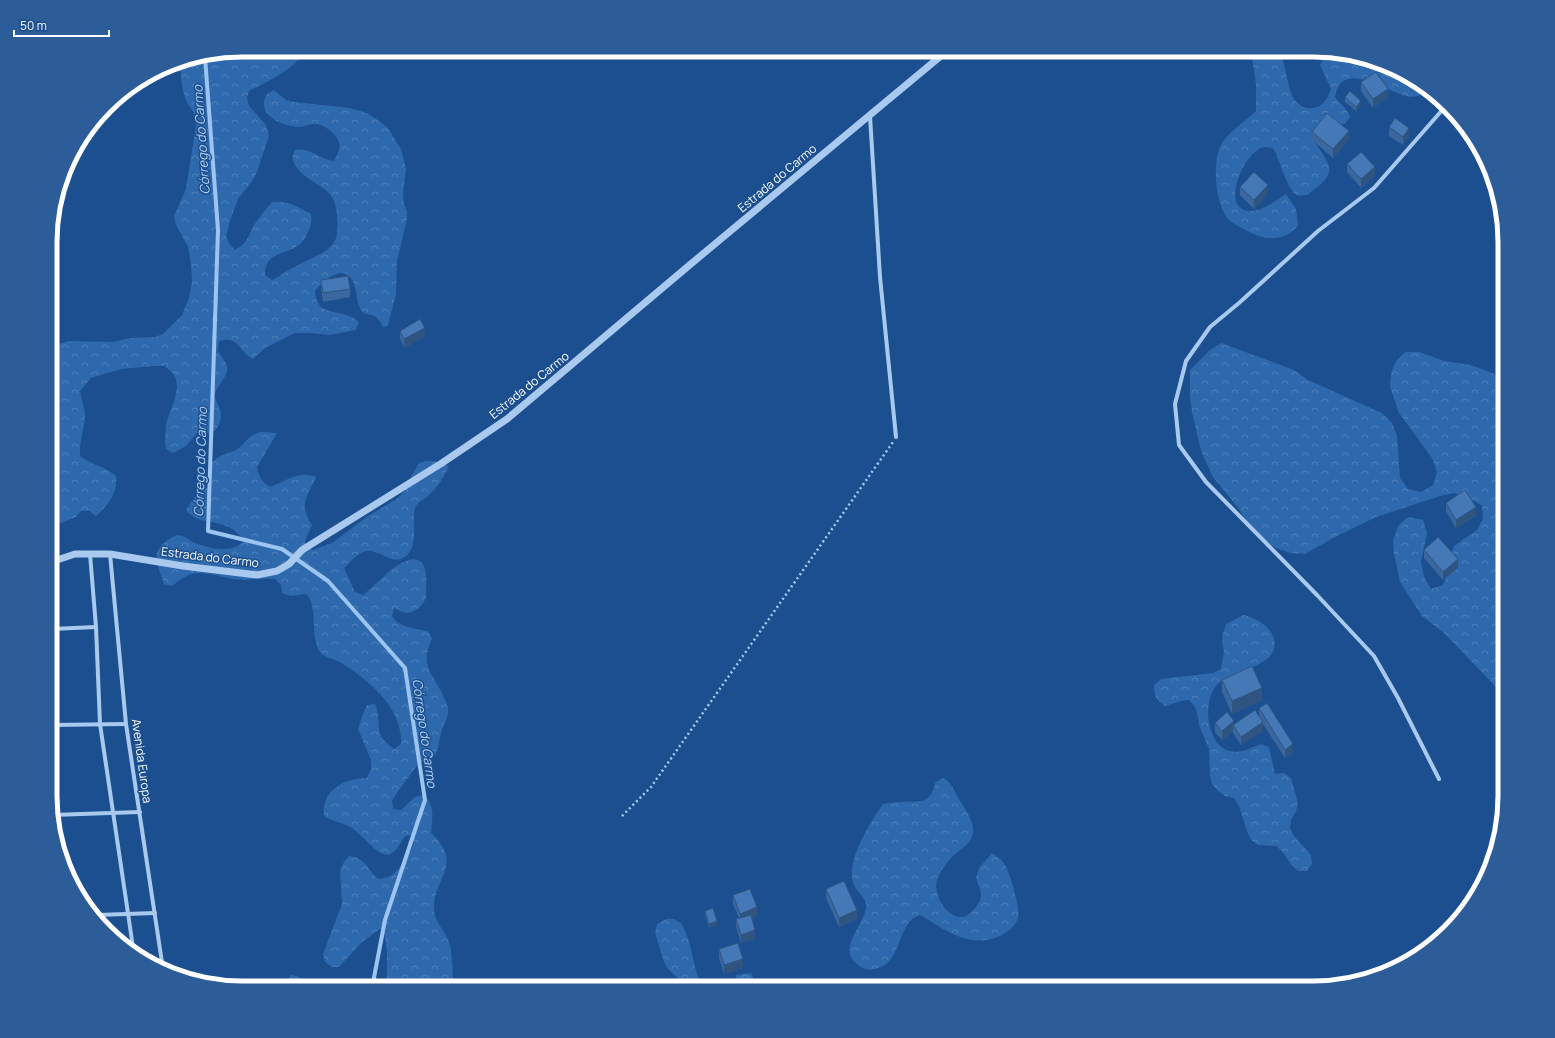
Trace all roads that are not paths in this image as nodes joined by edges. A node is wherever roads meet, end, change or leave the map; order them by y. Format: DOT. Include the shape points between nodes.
graph roads {
  1 [pos="940,57"];
  2 [pos="1443,110"];
  3 [pos="870,116"];
  4 [pos="896,437"];
  5 [pos="90,554"];
  6 [pos="110,554"];
  7 [pos="57,561"];
  8 [pos="96,627"];
  9 [pos="57,629"];
  10 [pos="100,724"];
  11 [pos="126,724"];
  12 [pos="57,725"];
  13 [pos="1439,779"];
  14 [pos="140,812"];
  15 [pos="113,814"];
  16 [pos="58,815"];
  17 [pos="155,913"];
  18 [pos="128,914"];
  19 [pos="100,915"];
  20 [pos="133,946"];
  21 [pos="162,963"];
  1 -- 3 [label="street, Estrada do Carmo"];
  2 -- 13 [label="street" via="1374,188 1318,232 1210,327 1186,361 1175,404 1179,445 1206,482 1374,656"];
  3 -- 4 [label="street" via="880,277"];
  3 -- 6 [label="street, Estrada do Carmo" via="507,419 442,463 302,550 289,564 277,571 257,575"];
  5 -- 6 [label="street, Estrada do Carmo"];
  5 -- 7 [label="street, Estrada do Carmo" via="75,554"];
  5 -- 8 [label="street"];
  6 -- 11 [label="street, Avenida Europa"];
  8 -- 9 [label="street"];
  8 -- 10 [label="street"];
  10 -- 11 [label="street"];
  10 -- 12 [label="street"];
  10 -- 15 [label="street"];
  11 -- 14 [label="street, Avenida Europa"];
  14 -- 15 [label="street"];
  14 -- 17 [label="street, Avenida Europa"];
  15 -- 16 [label="street"];
  15 -- 18 [label="street"];
  17 -- 18 [label="street"];
  17 -- 21 [label="street, Avenida Europa"];
  18 -- 19 [label="street"];
  18 -- 20 [label="street"];
}
